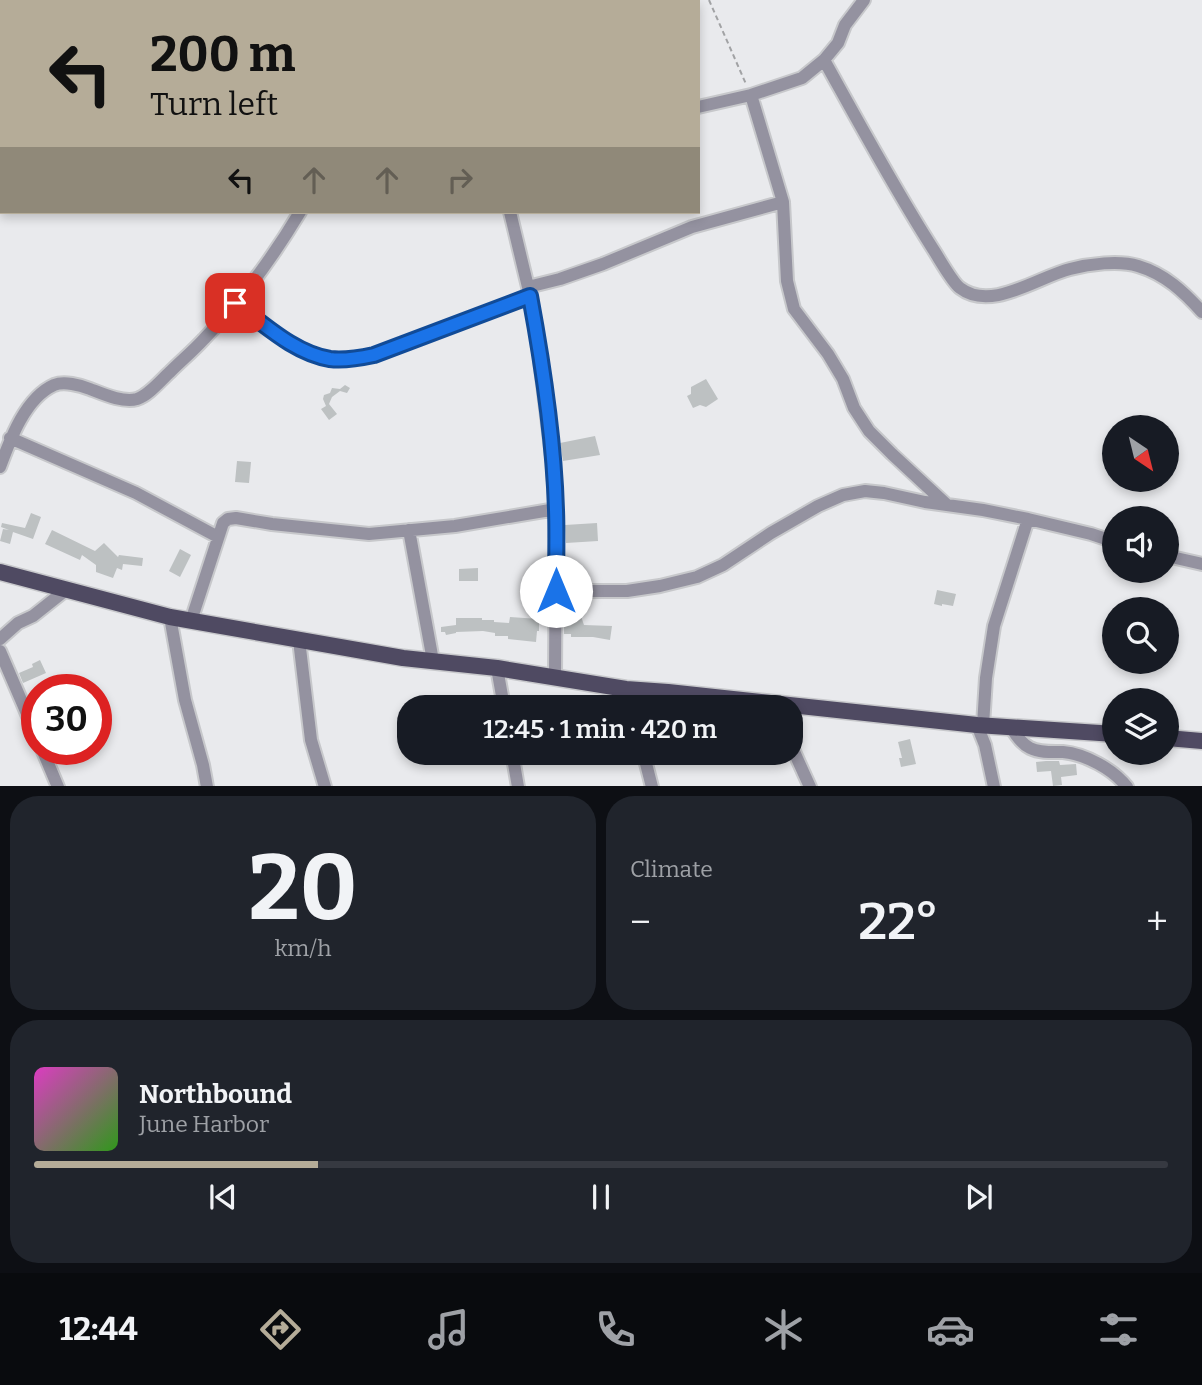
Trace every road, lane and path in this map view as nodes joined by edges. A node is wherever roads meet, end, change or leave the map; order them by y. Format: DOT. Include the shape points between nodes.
graph roads {
  1 [pos="709,0"];
  2 [pos="864,0"];
  3 [pos="824,60"];
  4 [pos="751,94"];
  5 [pos="700,107"];
  6 [pos="783,202"];
  7 [pos="299,214"];
  8 [pos="510,214"];
  9 [pos="529,292"];
  10 [pos="235,303"];
  11 [pos="1202,312"];
  12 [pos="10,439"];
  13 [pos="0,467"];
  14 [pos="947,505"];
  15 [pos="556,509"];
  16 [pos="1028,519"];
  17 [pos="409,530"];
  18 [pos="218,537"];
  19 [pos="1102,537"];
  20 [pos="1179,559"];
  21 [pos="1202,564"];
  22 [pos="0,572"];
  23 [pos="67,589"];
  24 [pos="556,591"];
  25 [pos="170,617"];
  26 [pos="191,621"];
  27 [pos="0,639"];
  28 [pos="299,640"];
  29 [pos="0,651"];
  30 [pos="433,661"];
  31 [pos="497,668"];
  32 [pos="555,677"];
  33 [pos="626,689"];
  34 [pos="502,695"];
  35 [pos="628,695"];
  36 [pos="683,695"];
  37 [pos="21,700"];
  38 [pos="803,707"];
  39 [pos="980,725"];
  40 [pos="1011,727"];
  41 [pos="1102,733"];
  42 [pos="1179,739"];
  43 [pos="1202,741"];
  44 [pos="49,765"];
  45 [pos="514,765"];
  46 [pos="646,765"];
  47 [pos="800,765"];
  48 [pos="58,786"];
  49 [pos="207,786"];
  50 [pos="325,786"];
  51 [pos="518,786"];
  52 [pos="652,786"];
  53 [pos="810,786"];
  54 [pos="994,786"];
  55 [pos="1127,786"];
  1 -- 4 [label="path"];
  2 -- 3 [label="street"];
  3 -- 4 [label="street" via="802,78"];
  3 -- 11 [label="street" via="958,288 977,297 996,296 1069,269 1104,263 1136,265 1183,291"];
  4 -- 5 [label="street"];
  4 -- 6 [label="street"];
  6 -- 9 [label="street" via="692,227"];
  6 -- 14 [label="street" via="787,281 794,309 828,354 869,431"];
  7 -- 10 [label="street"];
  8 -- 9 [label="street"];
  9 -- 10 [label="street" via="374,355 352,359 308,353"];
  9 -- 15 [label="street" via="543,376"];
  10 -- 12 [label="street" via="205,339 148,392 135,399 123,398 56,384 37,398"];
  12 -- 13 [label="street"];
  12 -- 18 [label="street" via="136,493"];
  14 -- 16 [label="street"];
  14 -- 24 [label="street" via="865,491 843,495 696,577 627,591"];
  15 -- 17 [label="street"];
  15 -- 24 [label="street"];
  16 -- 19 [label="street"];
  16 -- 39 [label="street" via="994,626"];
  17 -- 18 [label="street" via="369,534 236,518 223,523"];
  17 -- 30 [label="street"];
  18 -- 26 [label="street"];
  20 -- 21 [label="street"];
  22 -- 23 [label="main road"];
  23 -- 25 [label="main road"];
  23 -- 27 [label="street"];
  24 -- 32 [label="street"];
  25 -- 26 [label="main road"];
  25 -- 49 [label="street"];
  26 -- 28 [label="main road"];
  28 -- 30 [label="main road"];
  28 -- 50 [label="street" via="312,740"];
  29 -- 37 [label="street"];
  30 -- 31 [label="main road"];
  31 -- 32 [label="main road"];
  31 -- 34 [label="street"];
  32 -- 33 [label="main road"];
  33 -- 35 [label="street"];
  33 -- 36 [label="main road"];
  38 -- 39 [label="main road"];
  39 -- 40 [label="main road"];
  39 -- 54 [label="street"];
  40 -- 41 [label="main road"];
  40 -- 55 [label="street" via="1029,748 1067,752 1088,760"];
  42 -- 43 [label="main road"];
  44 -- 48 [label="street"];
  45 -- 51 [label="street"];
  46 -- 52 [label="street"];
  47 -- 53 [label="street"];
}
